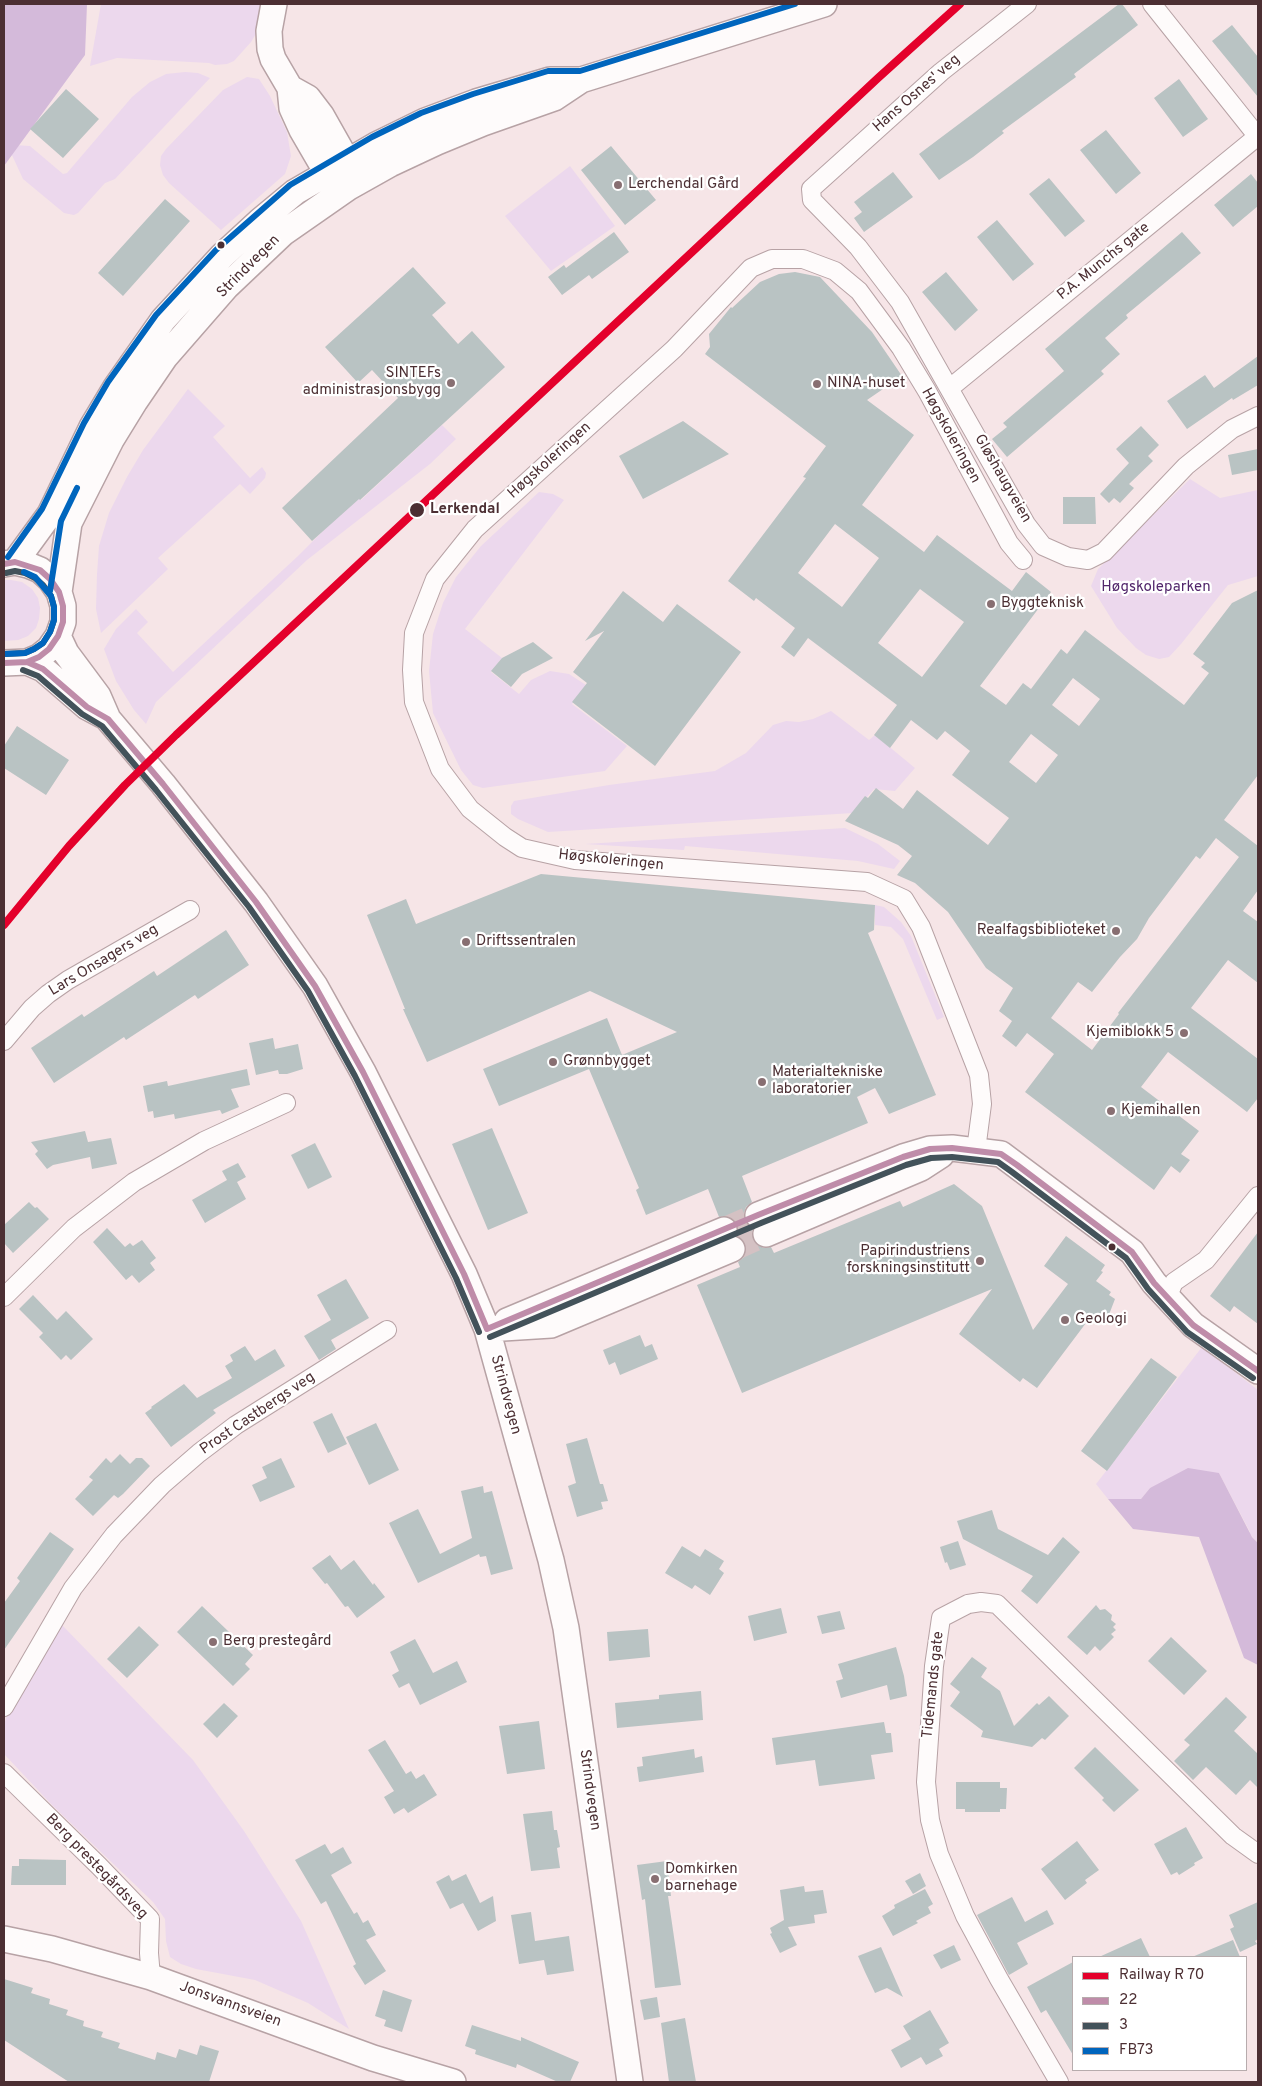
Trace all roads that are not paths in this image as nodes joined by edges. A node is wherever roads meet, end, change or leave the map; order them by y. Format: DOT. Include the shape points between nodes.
graph roads {
  1 [pos="274,4"];
  2 [pos="824,4"];
  3 [pos="1027,4"];
  4 [pos="1152,4"];
  5 [pos="1258,136"];
  6 [pos="383,155"];
  7 [pos="337,167"];
  8 [pos="349,187"];
  9 [pos="810,189"];
  10 [pos="950,388"];
  11 [pos="1258,416"];
  12 [pos="1023,560"];
  13 [pos="10,563"];
  14 [pos="59,592"];
  15 [pos="58,636"];
  16 [pos="16,662"];
  17 [pos="108,719"];
  18 [pos="190,910"];
  19 [pos="4,1041"];
  20 [pos="286,1103"];
  21 [pos="964,1149"];
  22 [pos="1258,1196"];
  23 [pos="762,1225"];
  24 [pos="1161,1290"];
  25 [pos="4,1297"];
  26 [pos="387,1330"];
  27 [pos="487,1330"];
  28 [pos="1258,1371"];
  29 [pos="4,1707"];
  30 [pos="4,1773"];
  31 [pos="1258,1854"];
  32 [pos="4,1939"];
  33 [pos="152,1977"];
  34 [pos="453,2082"];
  35 [pos="630,2082"];
  36 [pos="1058,2082"];
  1 -- 7 [label="street" via="269,23 270,49 290,88 292,108 302,130"];
  2 -- 6 [label="street, Strindvegen" via="581,80 550,80 476,102 431,132"];
  3 -- 9 [label="street, Hans Osnes' veg" via="941,72"];
  4 -- 5 [label="street"];
  5 -- 10 [label="street, P.A. Munchs gate"];
  6 -- 7 [label="street, Strindvegen"];
  6 -- 8 [label="street, Strindvegen"];
  7 -- 8 [label="street"];
  7 -- 13 [label="street, Strindvegen" via="295,192 260,221 222,256 163,320 92,427 50,514"];
  8 -- 14 [label="street, Strindvegen" via="283,233 226,287 166,357 111,440 69,523"];
  9 -- 10 [label="street, Gløshaugveien" via="812,200 858,247 900,302"];
  10 -- 11 [label="street, Gløshaugveien" via="1026,524 1043,546 1068,557 1088,560 1104,552 1186,466 1232,430"];
  12 -- 21 [label="street, Høgskoleringen" via="1010,543 901,348 859,291 835,271 802,259 772,259 751,268 674,349 475,529 435,579 414,633 414,702 440,769 470,809 522,848 575,860 867,882 904,899 921,927 979,1075 982,1104"];
  13 -- 14 [label="street" via="28,564 40,570"];
  14 -- 15 [label="street" via="63,622"];
  15 -- 16 [label="street" via="39,657"];
  15 -- 17 [label="street, Strindvegen" via="66,653 98,696"];
  16 -- 17 [label="street, Strindvegen" via="43,669 87,707"];
  17 -- 27 [label="street, Strindvegen" via="256,902 315,986 363,1072 464,1274"];
  18 -- 19 [label="street, Lars Onsagers veg" via="68,980 32,1008"];
  20 -- 25 [label="street" via="204,1141 134,1182 74,1228"];
  21 -- 23 [label="street" via="930,1150 903,1157"];
  21 -- 24 [label="street" via="1001,1154 1017,1165 1132,1252"];
  22 -- 24 [label="street" via="1206,1260"];
  24 -- 28 [label="street" via="1193,1325"];
  26 -- 29 [label="street, Prost Castbergs veg" via="236,1425 162,1486 114,1535 73,1588"];
  27 -- 27 [label="street" via="551,1325 728,1239 543,1306"];
  27 -- 35 [label="street, Strindvegen" via="551,1560 566,1628"];
  30 -- 33 [label="street, Berg prestegårdsveg" via="150,1919"];
  31 -- 36 [label="street, Tidemands gate" via="1233,1836 997,1604 968,1604 941,1618 934,1666 926,1782 930,1820 939,1854 965,1916"];
  32 -- 33 [label="street, Jonsvannsveien"];
  33 -- 34 [label="street, Jonsvannsveien" via="373,2058"];
}
